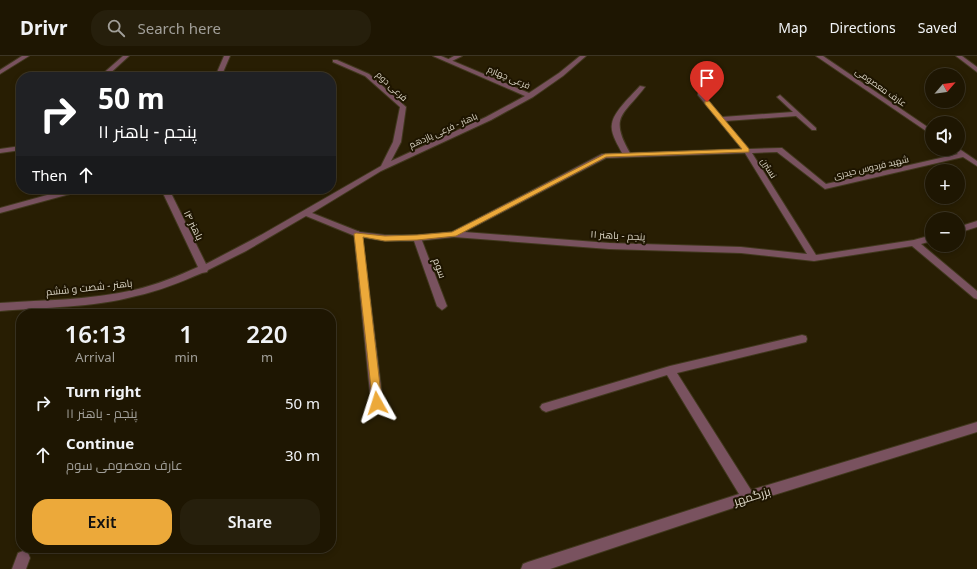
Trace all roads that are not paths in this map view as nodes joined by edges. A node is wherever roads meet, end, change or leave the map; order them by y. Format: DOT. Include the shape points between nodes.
graph roads {
  1 [pos="26,56"];
  2 [pos="126,56"];
  3 [pos="227,56"];
  4 [pos="436,56"];
  5 [pos="459,56"];
  6 [pos="582,56"];
  7 [pos="819,56"];
  8 [pos="959,56"];
  9 [pos="335,61"];
  10 [pos="448,61"];
  11 [pos="977,70"];
  12 [pos="0,72"];
  13 [pos="108,72"];
  14 [pos="220,72"];
  15 [pos="642,87"];
  16 [pos="700,94"];
  17 [pos="531,96"];
  18 [pos="780,97"];
  19 [pos="798,114"];
  20 [pos="720,119"];
  21 [pos="814,129"];
  22 [pos="925,129"];
  23 [pos="16,149"];
  24 [pos="0,151"];
  25 [pos="747,151"];
  26 [pos="627,155"];
  27 [pos="960,156"];
  28 [pos="965,156"];
  29 [pos="977,164"];
  30 [pos="384,167"];
  31 [pos="60,194"];
  32 [pos="167,194"];
  33 [pos="0,211"];
  34 [pos="305,213"];
  35 [pos="977,224"];
  36 [pos="965,228"];
  37 [pos="358,234"];
  38 [pos="454,234"];
  39 [pos="417,238"];
  40 [pos="925,240"];
  41 [pos="914,243"];
  42 [pos="814,258"];
  43 [pos="204,270"];
  44 [pos="977,296"];
  45 [pos="442,306"];
  46 [pos="0,307"];
  47 [pos="802,339"];
  48 [pos="670,370"];
  49 [pos="377,403"];
  50 [pos="546,408"];
  51 [pos="977,427"];
  52 [pos="748,497"];
  53 [pos="528,569"];
  1 -- 12 [label="street"];
  2 -- 13 [label="street"];
  3 -- 14 [label="street"];
  4 -- 10 [label="street, فرعی چهارم"];
  5 -- 10 [label="street"];
  6 -- 17 [label="street, باهنر - فرعی یازدهم" via="570,68"];
  7 -- 22 [label="street, عارف معصومی"];
  8 -- 11 [label="street"];
  9 -- 30 [label="street, فرعی دوم" via="367,76 403,107 398,142"];
  10 -- 17 [label="street, فرعی چهارم"];
  15 -- 26 [label="street" via="614,124"];
  16 -- 20 [label="street, نسترن"];
  17 -- 30 [label="street, باهنر - فرعی یازدهم" via="489,119"];
  18 -- 19 [label="street"];
  19 -- 20 [label="street"];
  19 -- 21 [label="street"];
  20 -- 25 [label="street, نسترن"];
  23 -- 24 [label="street"];
  25 -- 26 [label="street"];
  25 -- 27 [label="street, شهید فردوس حیدری" via="779,150 825,188"];
  25 -- 42 [label="street, نسترن"];
  26 -- 38 [label="street" via="605,156"];
  28 -- 29 [label="street"];
  30 -- 34 [label="street, باهنر - فرعی یازدهم"];
  31 -- 33 [label="street"];
  32 -- 43 [label="street, باهنر ۱۴"];
  34 -- 37 [label="street, پنجم - باهنر ۱۱"];
  34 -- 43 [label="street, باهنر - شصت و ششم"];
  35 -- 36 [label="street"];
  37 -- 39 [label="street, پنجم - باهنر ۱۱" via="385,238"];
  37 -- 49 [label="street"];
  38 -- 39 [label="street, پنجم - باهنر ۱۱"];
  38 -- 42 [label="street, پنجم - باهنر ۱۱" via="609,246 741,250"];
  39 -- 45 [label="street, سوم"];
  40 -- 41 [label="street, پنجم - باهنر ۱۱"];
  41 -- 42 [label="street, پنجم - باهنر ۱۱"];
  41 -- 44 [label="street"];
  43 -- 46 [label="street, باهنر - شصت و ششم" via="154,289 129,295"];
  47 -- 48 [label="street"];
  48 -- 50 [label="street"];
  48 -- 52 [label="street"];
  51 -- 52 [label="street, بزرگمهر"];
  52 -- 53 [label="street, بزرگمهر"];
}
